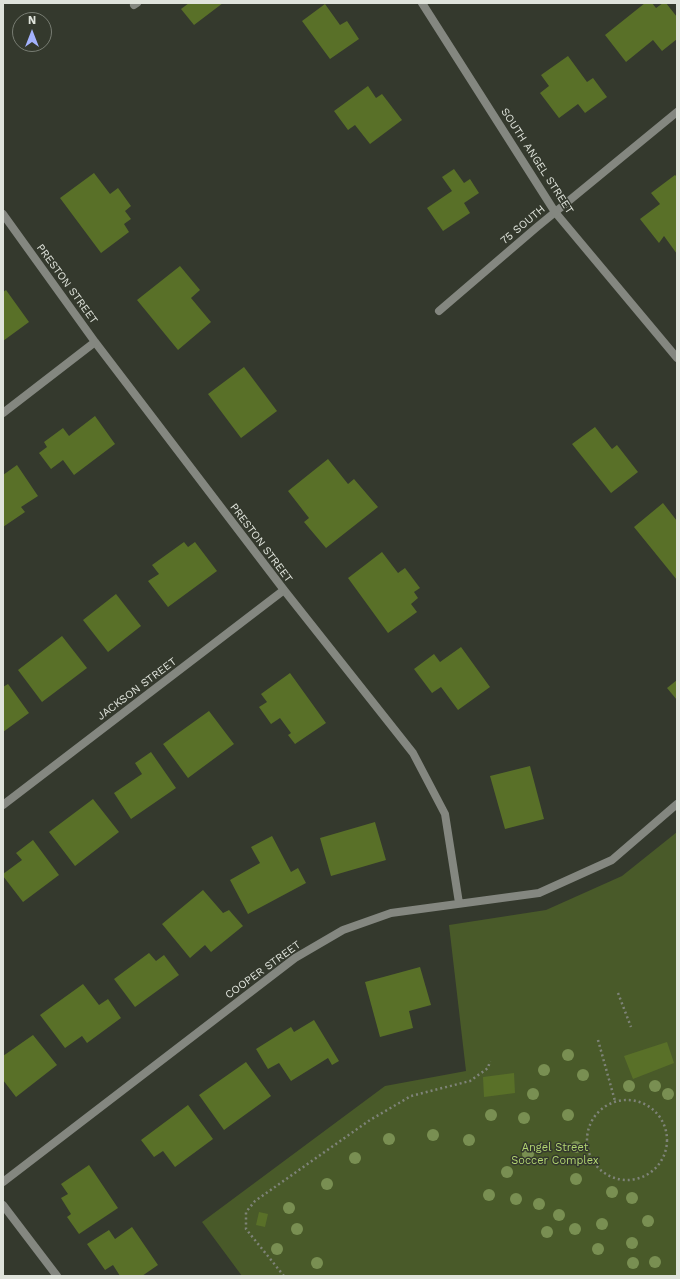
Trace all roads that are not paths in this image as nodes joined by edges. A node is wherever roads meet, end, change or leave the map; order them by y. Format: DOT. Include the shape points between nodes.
graph roads {
  1 [pos="422,3"];
  2 [pos="677,112"];
  3 [pos="555,212"];
  4 [pos="3,214"];
  5 [pos="439,311"];
  6 [pos="95,342"];
  7 [pos="677,358"];
  8 [pos="3,413"];
  9 [pos="284,590"];
  10 [pos="677,804"];
  11 [pos="3,805"];
  12 [pos="459,903"];
  13 [pos="3,1182"];
  14 [pos="3,1205"];
  15 [pos="57,1276"];
  1 -- 3 [label="street, SOUTH ANGEL STREET"];
  2 -- 3 [label="street, 75 SOUTH"];
  3 -- 5 [label="street, 75 SOUTH"];
  3 -- 7 [label="street, SOUTH ANGEL STREET"];
  4 -- 6 [label="street, PRESTON STREET"];
  6 -- 8 [label="street"];
  6 -- 9 [label="street, PRESTON STREET"];
  9 -- 11 [label="street, JACKSON STREET"];
  9 -- 12 [label="street, PRESTON STREET" via="413,753 445,814"];
  10 -- 12 [label="street, COOPER STREET" via="606,863 539,893"];
  12 -- 13 [label="street, COOPER STREET" via="391,912 343,930 295,958"];
  14 -- 15 [label="street"];
}
